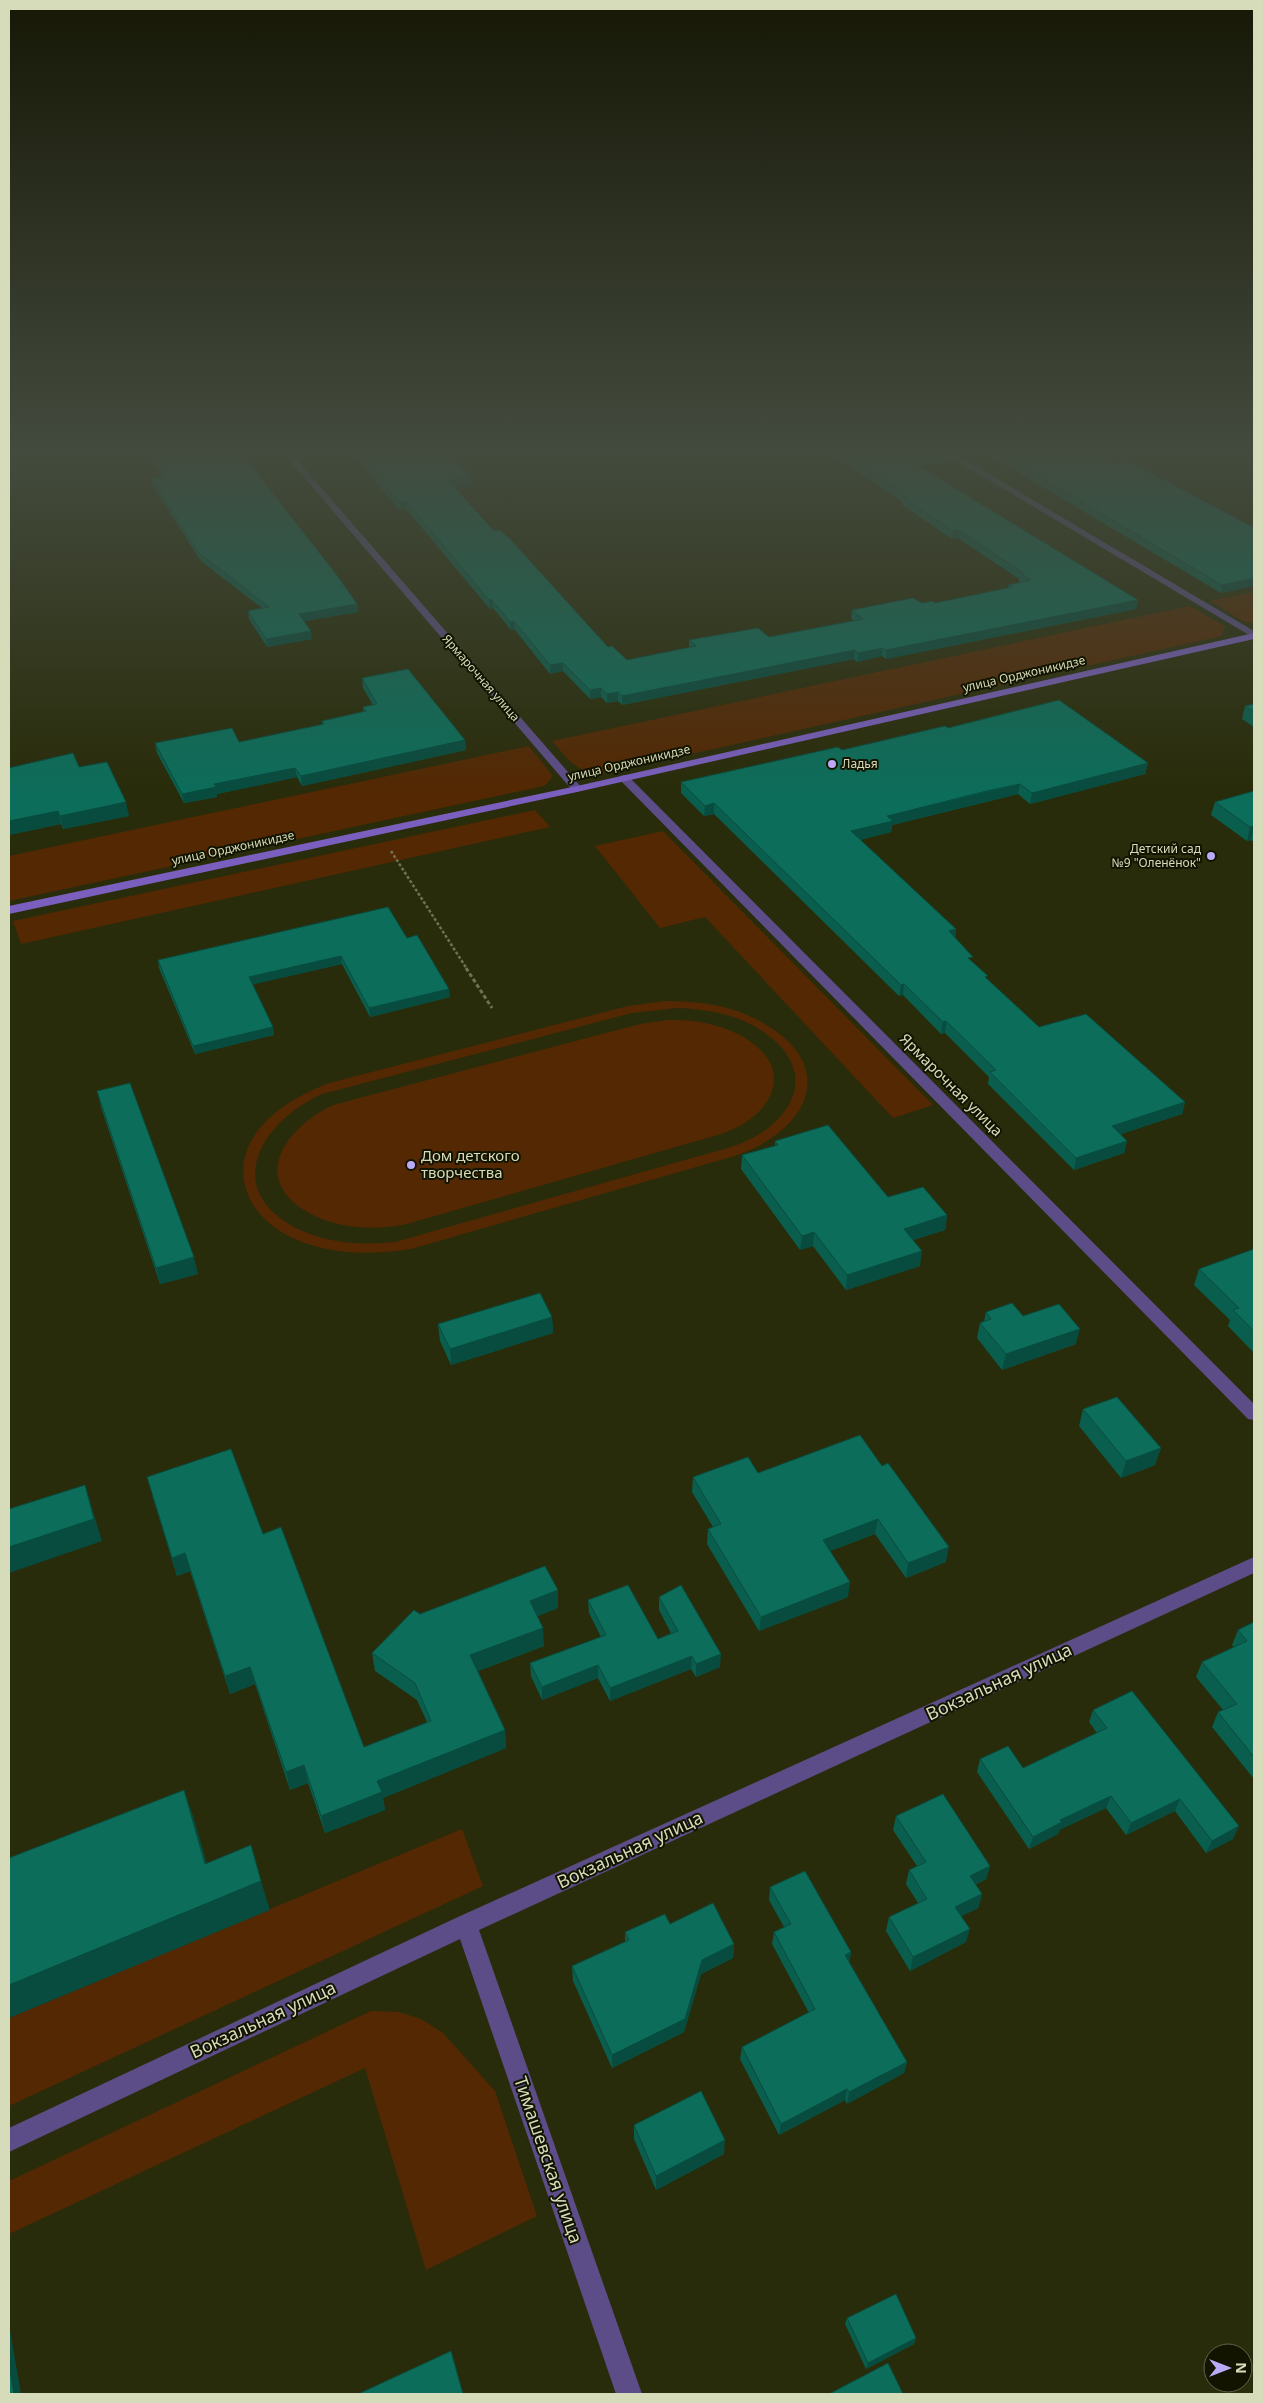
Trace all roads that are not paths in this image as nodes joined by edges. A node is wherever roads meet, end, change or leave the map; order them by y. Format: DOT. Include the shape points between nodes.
graph roads {
  1 [pos="385,566"];
  2 [pos="1138,566"];
  3 [pos="1254,635"];
  4 [pos="624,778"];
  5 [pos="577,789"];
  6 [pos="9,910"];
  7 [pos="1254,1414"];
  8 [pos="1254,1565"];
  9 [pos="466,1925"];
  10 [pos="9,2140"];
  11 [pos="629,2394"];
  1 -- 5 [label="street, Ярмарочная улица"];
  2 -- 3 [label="street"];
  3 -- 4 [label="main road, улица Орджоникидзе"];
  4 -- 5 [label="main road, улица Орджоникидзе"];
  4 -- 7 [label="street, Ярмарочная улица"];
  5 -- 6 [label="main road, улица Орджоникидзе"];
  8 -- 9 [label="street, Вокзальная улица"];
  9 -- 10 [label="street, Вокзальная улица"];
  9 -- 11 [label="street, Тимашевская улица"];
}
